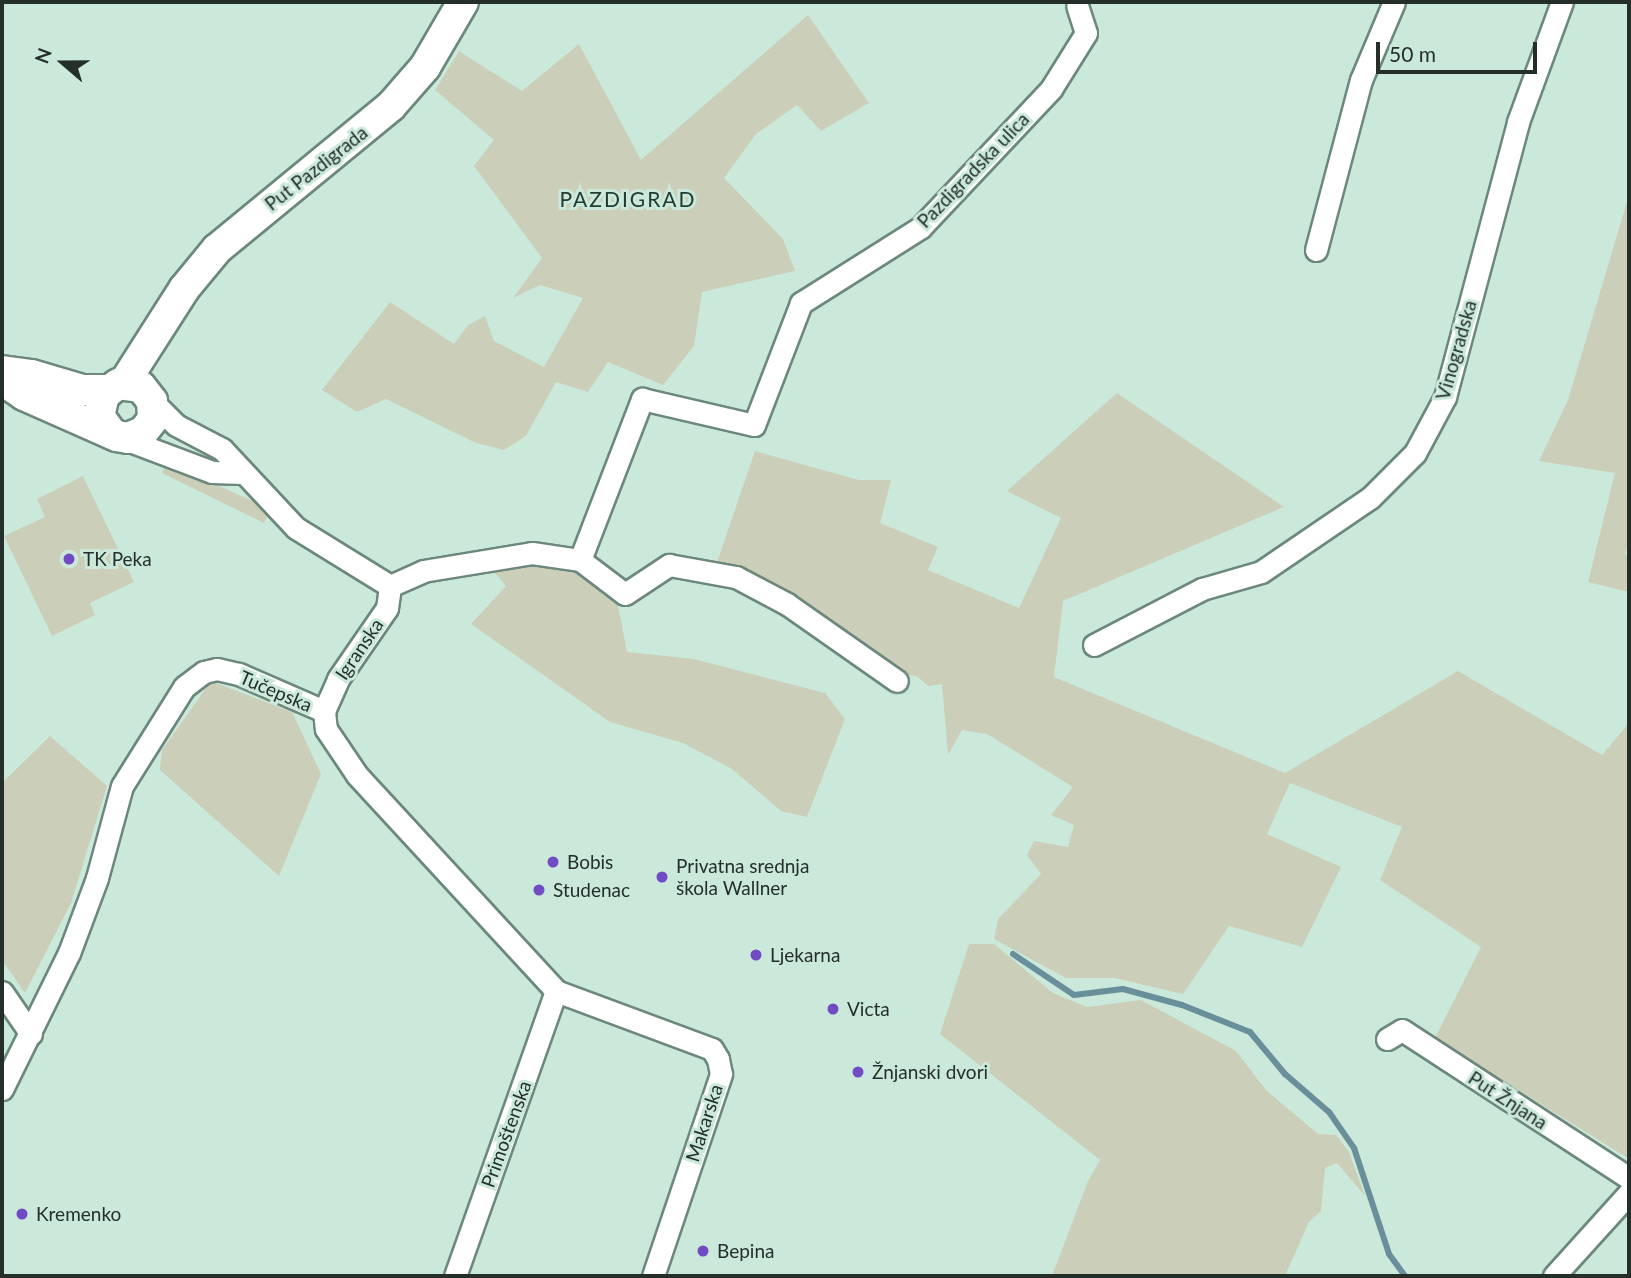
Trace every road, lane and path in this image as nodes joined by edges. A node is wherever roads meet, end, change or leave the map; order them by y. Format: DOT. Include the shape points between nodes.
graph roads {
  1 [pos="1394,2"];
  2 [pos="1562,2"];
  3 [pos="1076,3"];
  4 [pos="461,4"];
  5 [pos="1316,250"];
  6 [pos="2,371"];
  7 [pos="2,380"];
  8 [pos="132,391"];
  9 [pos="117,436"];
  10 [pos="242,473"];
  11 [pos="580,560"];
  12 [pos="390,586"];
  13 [pos="1094,645"];
  14 [pos="897,681"];
  15 [pos="324,711"];
  16 [pos="556,991"];
  17 [pos="2,992"];
  18 [pos="31,1034"];
  19 [pos="1387,1039"];
  20 [pos="2,1089"];
  21 [pos="1629,1178"];
  22 [pos="1629,1193"];
  23 [pos="455,1276"];
  24 [pos="653,1276"];
  25 [pos="1554,1276"];
  1 -- 5 [label="street" via="1361,80"];
  2 -- 13 [label="street, Vinogradska" via="1518,122 1445,397 1415,453 1370,498 1261,572 1202,589"];
  3 -- 11 [label="street, Pazdigradska ulica" via="1086,33 1051,89 921,227 801,303 754,425 642,399"];
  4 -- 8 [label="street, Put Pazdigrada" via="425,67 391,106 217,249 184,289"];
  6 -- 8 [label="street" via="32,374 82,390"];
  7 -- 9 [label="street" via="24,395"];
  8 -- 9 [label="street" via="99,411"];
  8 -- 9 [label="street" via="153,419 147,429"];
  8 -- 10 [label="street" via="176,425 222,449"];
  9 -- 10 [label="street" via="212,472"];
  10 -- 12 [label="street" via="253,479 296,528"];
  11 -- 12 [label="street" via="532,553 423,571"];
  11 -- 14 [label="street" via="625,594 669,565 736,577 787,604"];
  12 -- 15 [label="street, Igranska" via="387,608 338,679"];
  15 -- 16 [label="street, Tučepska" via="326,729 357,775"];
  15 -- 18 [label="street, Tučepska" via="217,669 184,687 122,786 97,878"];
  16 -- 23 [label="street, Primoštenska"];
  16 -- 24 [label="street, Makarska" via="712,1049 718,1059 720,1074"];
  17 -- 18 [label="street"];
  18 -- 20 [label="street, Tučepska"];
  19 -- 21 [label="street, Put Žnjana" via="1402,1030"];
  22 -- 25 [label="street"];
}
